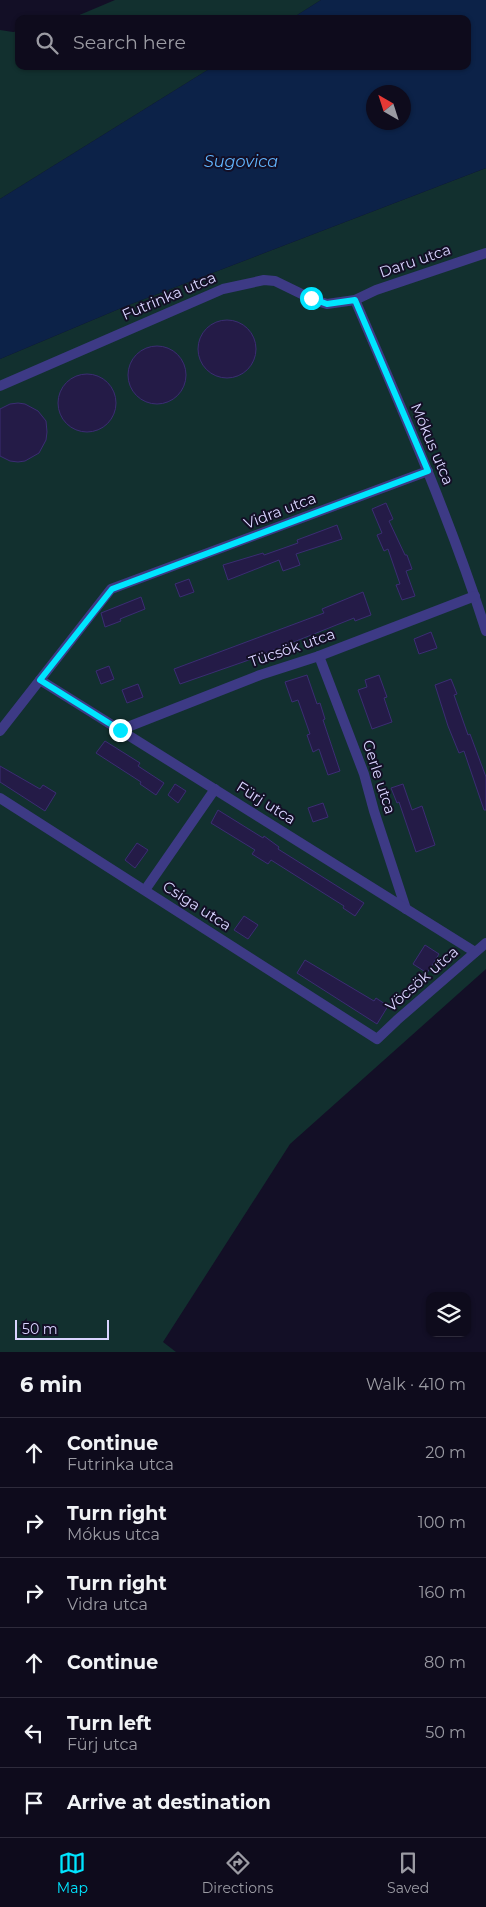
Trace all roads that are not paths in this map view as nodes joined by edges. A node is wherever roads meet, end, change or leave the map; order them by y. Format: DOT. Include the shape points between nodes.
graph roads {
  1 [pos="486,253"];
  2 [pos="355,300"];
  3 [pos="0,386"];
  4 [pos="428,471"];
  5 [pos="475,596"];
  6 [pos="486,631"];
  7 [pos="318,656"];
  8 [pos="40,680"];
  9 [pos="120,730"];
  10 [pos="0,731"];
  11 [pos="215,789"];
  12 [pos="0,798"];
  13 [pos="144,890"];
  14 [pos="406,909"];
  15 [pos="486,943"];
  16 [pos="475,952"];
  17 [pos="378,1039"];
  1 -- 2 [label="street, Daru utca"];
  2 -- 3 [label="street, Futrinka utca" via="327,304 276,281 248,282 203,297"];
  2 -- 4 [label="street, Mókus utca"];
  4 -- 5 [label="street, Mókus utca"];
  4 -- 8 [label="street, Vidra utca" via="112,589"];
  5 -- 6 [label="street, Mókus utca"];
  5 -- 7 [label="street, Tücsök utca"];
  7 -- 9 [label="street, Tücsök utca" via="260,675"];
  7 -- 14 [label="street, Gerle utca" via="364,774"];
  8 -- 9 [label="street, Fürj utca"];
  8 -- 10 [label="street, Vidra utca"];
  9 -- 11 [label="street, Fürj utca"];
  11 -- 13 [label="street"];
  11 -- 14 [label="street, Fürj utca"];
  12 -- 13 [label="street, Csiga utca"];
  13 -- 17 [label="street, Csiga utca"];
  14 -- 16 [label="street, Fürj utca"];
  15 -- 16 [label="street, Vöcsök utca"];
  16 -- 17 [label="street, Vöcsök utca"];
}
